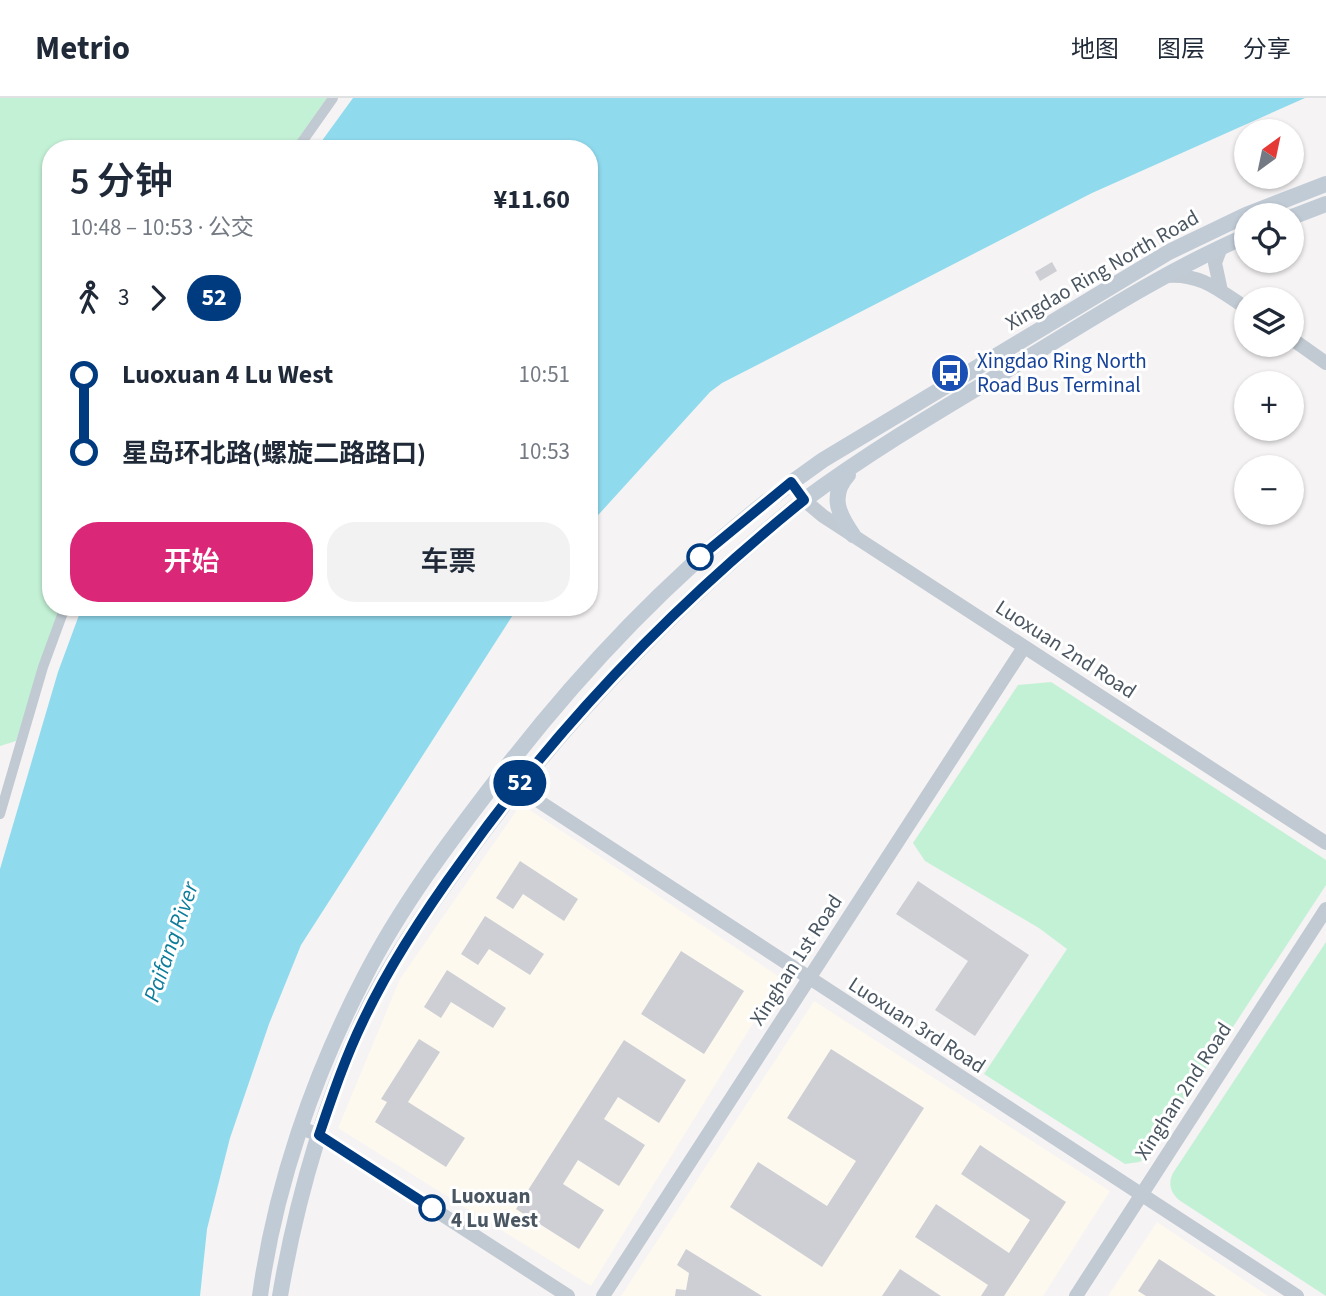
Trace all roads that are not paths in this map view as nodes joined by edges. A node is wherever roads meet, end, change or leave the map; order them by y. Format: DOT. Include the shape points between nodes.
graph roads {
  1 [pos="333,98"];
  2 [pos="303,140"];
  3 [pos="1326,184"];
  4 [pos="1277,203"];
  5 [pos="1326,204"];
  6 [pos="1304,212"];
  7 [pos="1234,221"];
  8 [pos="1234,241"];
  9 [pos="1221,247"];
  10 [pos="1166,276"];
  11 [pos="1221,291"];
  12 [pos="1234,300"];
  13 [pos="1304,347"];
  14 [pos="1326,363"];
  15 [pos="861,461"];
  16 [pos="791,482"];
  17 [pos="804,500"];
  18 [pos="853,535"];
  19 [pos="62,616"];
  20 [pos="1024,647"];
  21 [pos="517,787"];
  22 [pos="0,814"];
  23 [pos="1326,843"];
  24 [pos="1326,909"];
  25 [pos="809,979"];
  26 [pos="301,1128"];
  27 [pos="319,1135"];
  28 [pos="1142,1195"];
  29 [pos="260,1296"];
  30 [pos="280,1296"];
  31 [pos="568,1296"];
  32 [pos="603,1296"];
  33 [pos="1076,1296"];
  34 [pos="1297,1296"];
  1 -- 2 [label="street"];
  3 -- 4 [label="main road, Xingdao Ring North Road"];
  5 -- 6 [label="main road"];
  7 -- 16 [label="main road, Xingdao Ring North Road" via="1169,252"];
  8 -- 9 [label="main road, Xingdao Ring North Road"];
  9 -- 10 [label="main road, Xingdao Ring North Road"];
  9 -- 11 [label="street" via="1214,264"];
  10 -- 11 [label="street" via="1197,277"];
  10 -- 15 [label="main road, Xingdao Ring North Road"];
  11 -- 12 [label="street"];
  13 -- 14 [label="street"];
  15 -- 17 [label="main road, Xingdao Ring North Road"];
  15 -- 18 [label="main road" via="837,491 840,516"];
  16 -- 17 [label="street, Luoxuan 2nd Road"];
  16 -- 26 [label="main road, Xingdao Ring North Road" via="700,557 600,655 534,730 430,868 364,978"];
  17 -- 18 [label="street, Luoxuan 2nd Road"];
  17 -- 21 [label="main road, Xingdao Ring North Road" via="622,665"];
  18 -- 20 [label="street, Luoxuan 2nd Road"];
  19 -- 22 [label="street"];
  20 -- 23 [label="street, Luoxuan 2nd Road"];
  20 -- 25 [label="street, Xinghan 1st Road"];
  21 -- 25 [label="street, Luoxuan 3rd Road"];
  21 -- 27 [label="main road, Xingdao Ring North Road" via="401,950 362,1022"];
  24 -- 28 [label="street, Xinghan 2nd Road"];
  25 -- 28 [label="street, Luoxuan 3rd Road"];
  25 -- 32 [label="street, Xinghan 1st Road"];
  26 -- 27 [label="street"];
  26 -- 29 [label="main road, Xingdao Ring North Road" via="278,1207"];
  27 -- 30 [label="main road, Xingdao Ring North Road" via="299,1199"];
  27 -- 31 [label="street"];
  28 -- 33 [label="street, Xinghan 2nd Road"];
  28 -- 34 [label="street, Luoxuan 3rd Road"];
}
